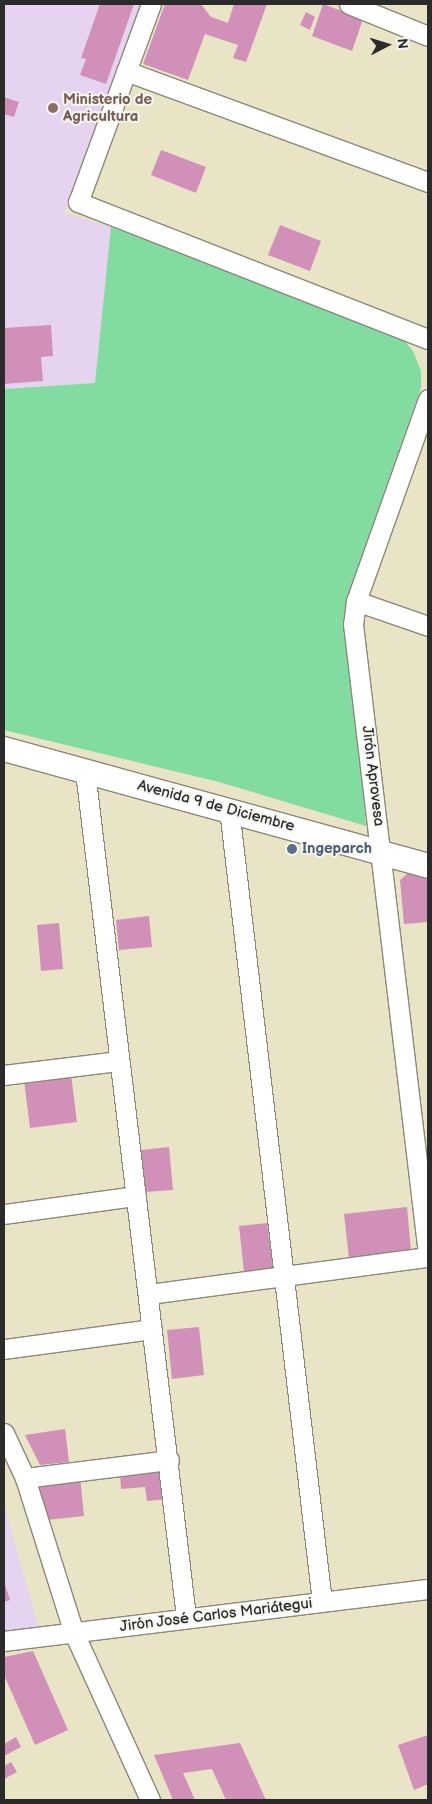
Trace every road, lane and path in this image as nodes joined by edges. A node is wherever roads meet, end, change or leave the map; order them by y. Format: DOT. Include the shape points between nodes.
graph roads {
  1 [pos="151,4"];
  2 [pos="349,4"];
  3 [pos="428,36"];
  4 [pos="126,71"];
  5 [pos="428,182"];
  6 [pos="428,339"];
  7 [pos="428,399"];
  8 [pos="356,601"];
  9 [pos="428,626"];
  10 [pos="4,749"];
  11 [pos="85,771"];
  12 [pos="229,809"];
  13 [pos="382,851"];
  14 [pos="428,866"];
  15 [pos="118,1061"];
  16 [pos="4,1075"];
  17 [pos="136,1196"];
  18 [pos="4,1214"];
  19 [pos="428,1255"];
  20 [pos="282,1276"];
  21 [pos="149,1294"];
  22 [pos="152,1329"];
  23 [pos="4,1349"];
  24 [pos="4,1433"];
  25 [pos="169,1460"];
  26 [pos="25,1478"];
  27 [pos="428,1589"];
  28 [pos="322,1602"];
  29 [pos="186,1617"];
  30 [pos="74,1634"];
  31 [pos="4,1641"];
  32 [pos="150,1800"];
  1 -- 4 [label="street"];
  2 -- 3 [label="street"];
  4 -- 5 [label="street"];
  4 -- 6 [label="street" via="78,202"];
  7 -- 8 [label="street, Jirón Aprovesa"];
  8 -- 9 [label="street"];
  8 -- 13 [label="street, Jirón Aprovesa" via="353,624"];
  10 -- 11 [label="street, Avenida 9 de Diciembre"];
  11 -- 12 [label="street, Avenida 9 de Diciembre"];
  11 -- 15 [label="street"];
  12 -- 13 [label="street, Avenida 9 de Diciembre"];
  12 -- 20 [label="street"];
  13 -- 14 [label="street, Avenida 9 de Diciembre"];
  13 -- 19 [label="street, Jirón Aprovesa"];
  15 -- 16 [label="street"];
  15 -- 17 [label="street"];
  17 -- 18 [label="street"];
  17 -- 21 [label="street"];
  19 -- 20 [label="street"];
  20 -- 21 [label="street"];
  20 -- 28 [label="street"];
  21 -- 22 [label="street"];
  22 -- 23 [label="street"];
  22 -- 25 [label="street"];
  24 -- 26 [label="street"];
  25 -- 26 [label="street"];
  25 -- 29 [label="street"];
  26 -- 30 [label="street"];
  27 -- 28 [label="street, Jirón José Carlos Mariátegui"];
  28 -- 29 [label="street, Jirón José Carlos Mariátegui"];
  29 -- 30 [label="street, Jirón José Carlos Mariátegui"];
  30 -- 31 [label="street, Jirón José Carlos Mariátegui"];
  30 -- 32 [label="street"];
}
